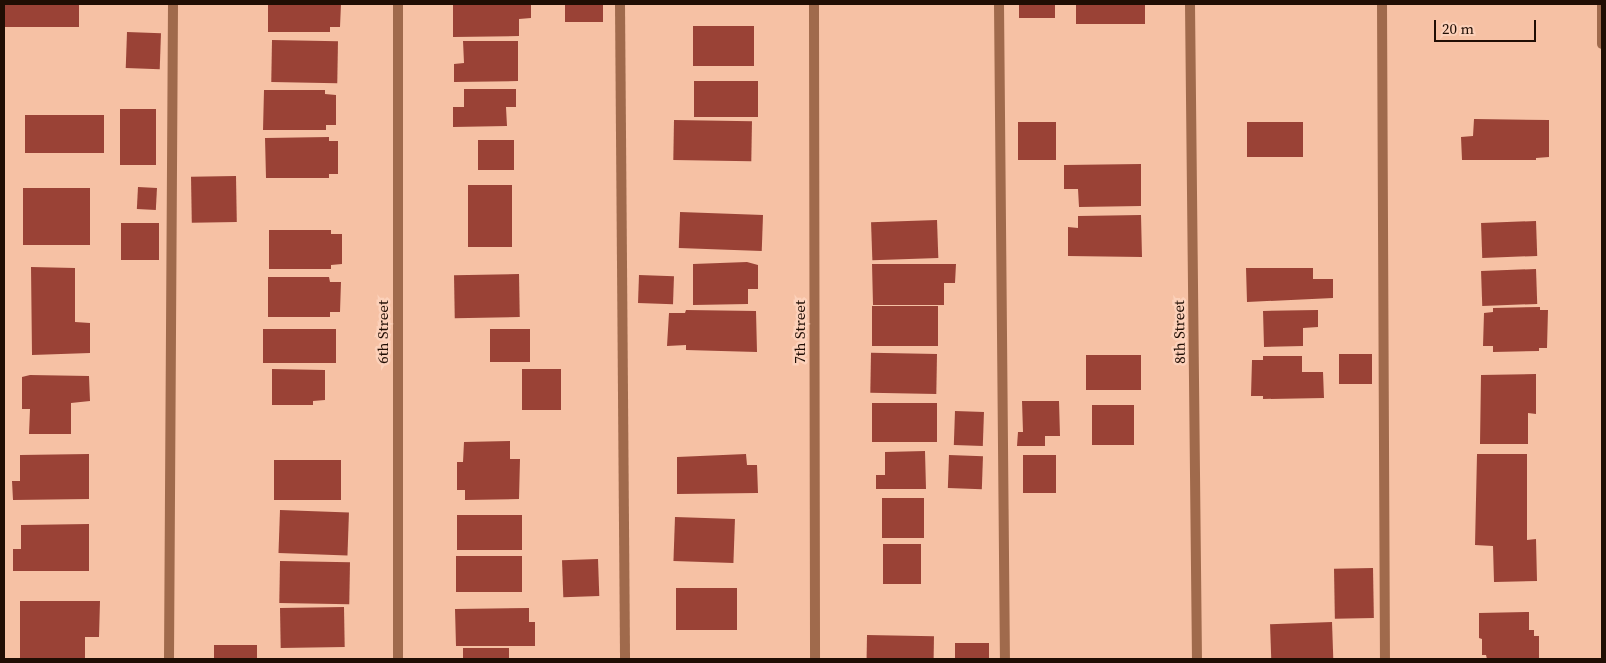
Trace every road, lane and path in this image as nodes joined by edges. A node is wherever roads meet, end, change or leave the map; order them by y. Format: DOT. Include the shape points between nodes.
graph roads {
  1 [pos="173,4"];
  2 [pos="398,4"];
  3 [pos="620,4"];
  4 [pos="814,4"];
  5 [pos="999,4"];
  6 [pos="1190,4"];
  7 [pos="1382,4"];
  8 [pos="1602,4"];
  9 [pos="1602,44"];
  10 [pos="169,659"];
  11 [pos="398,659"];
  12 [pos="625,659"];
  13 [pos="815,659"];
  14 [pos="1005,659"];
  15 [pos="1197,659"];
  16 [pos="1385,659"];
  1 -- 10 [label="street"];
  2 -- 11 [label="street, 6th Street"];
  3 -- 12 [label="street"];
  4 -- 13 [label="street, 7th Street"];
  5 -- 14 [label="street"];
  6 -- 15 [label="street, 8th Street"];
  7 -- 16 [label="street"];
  8 -- 9 [label="street"];
}
